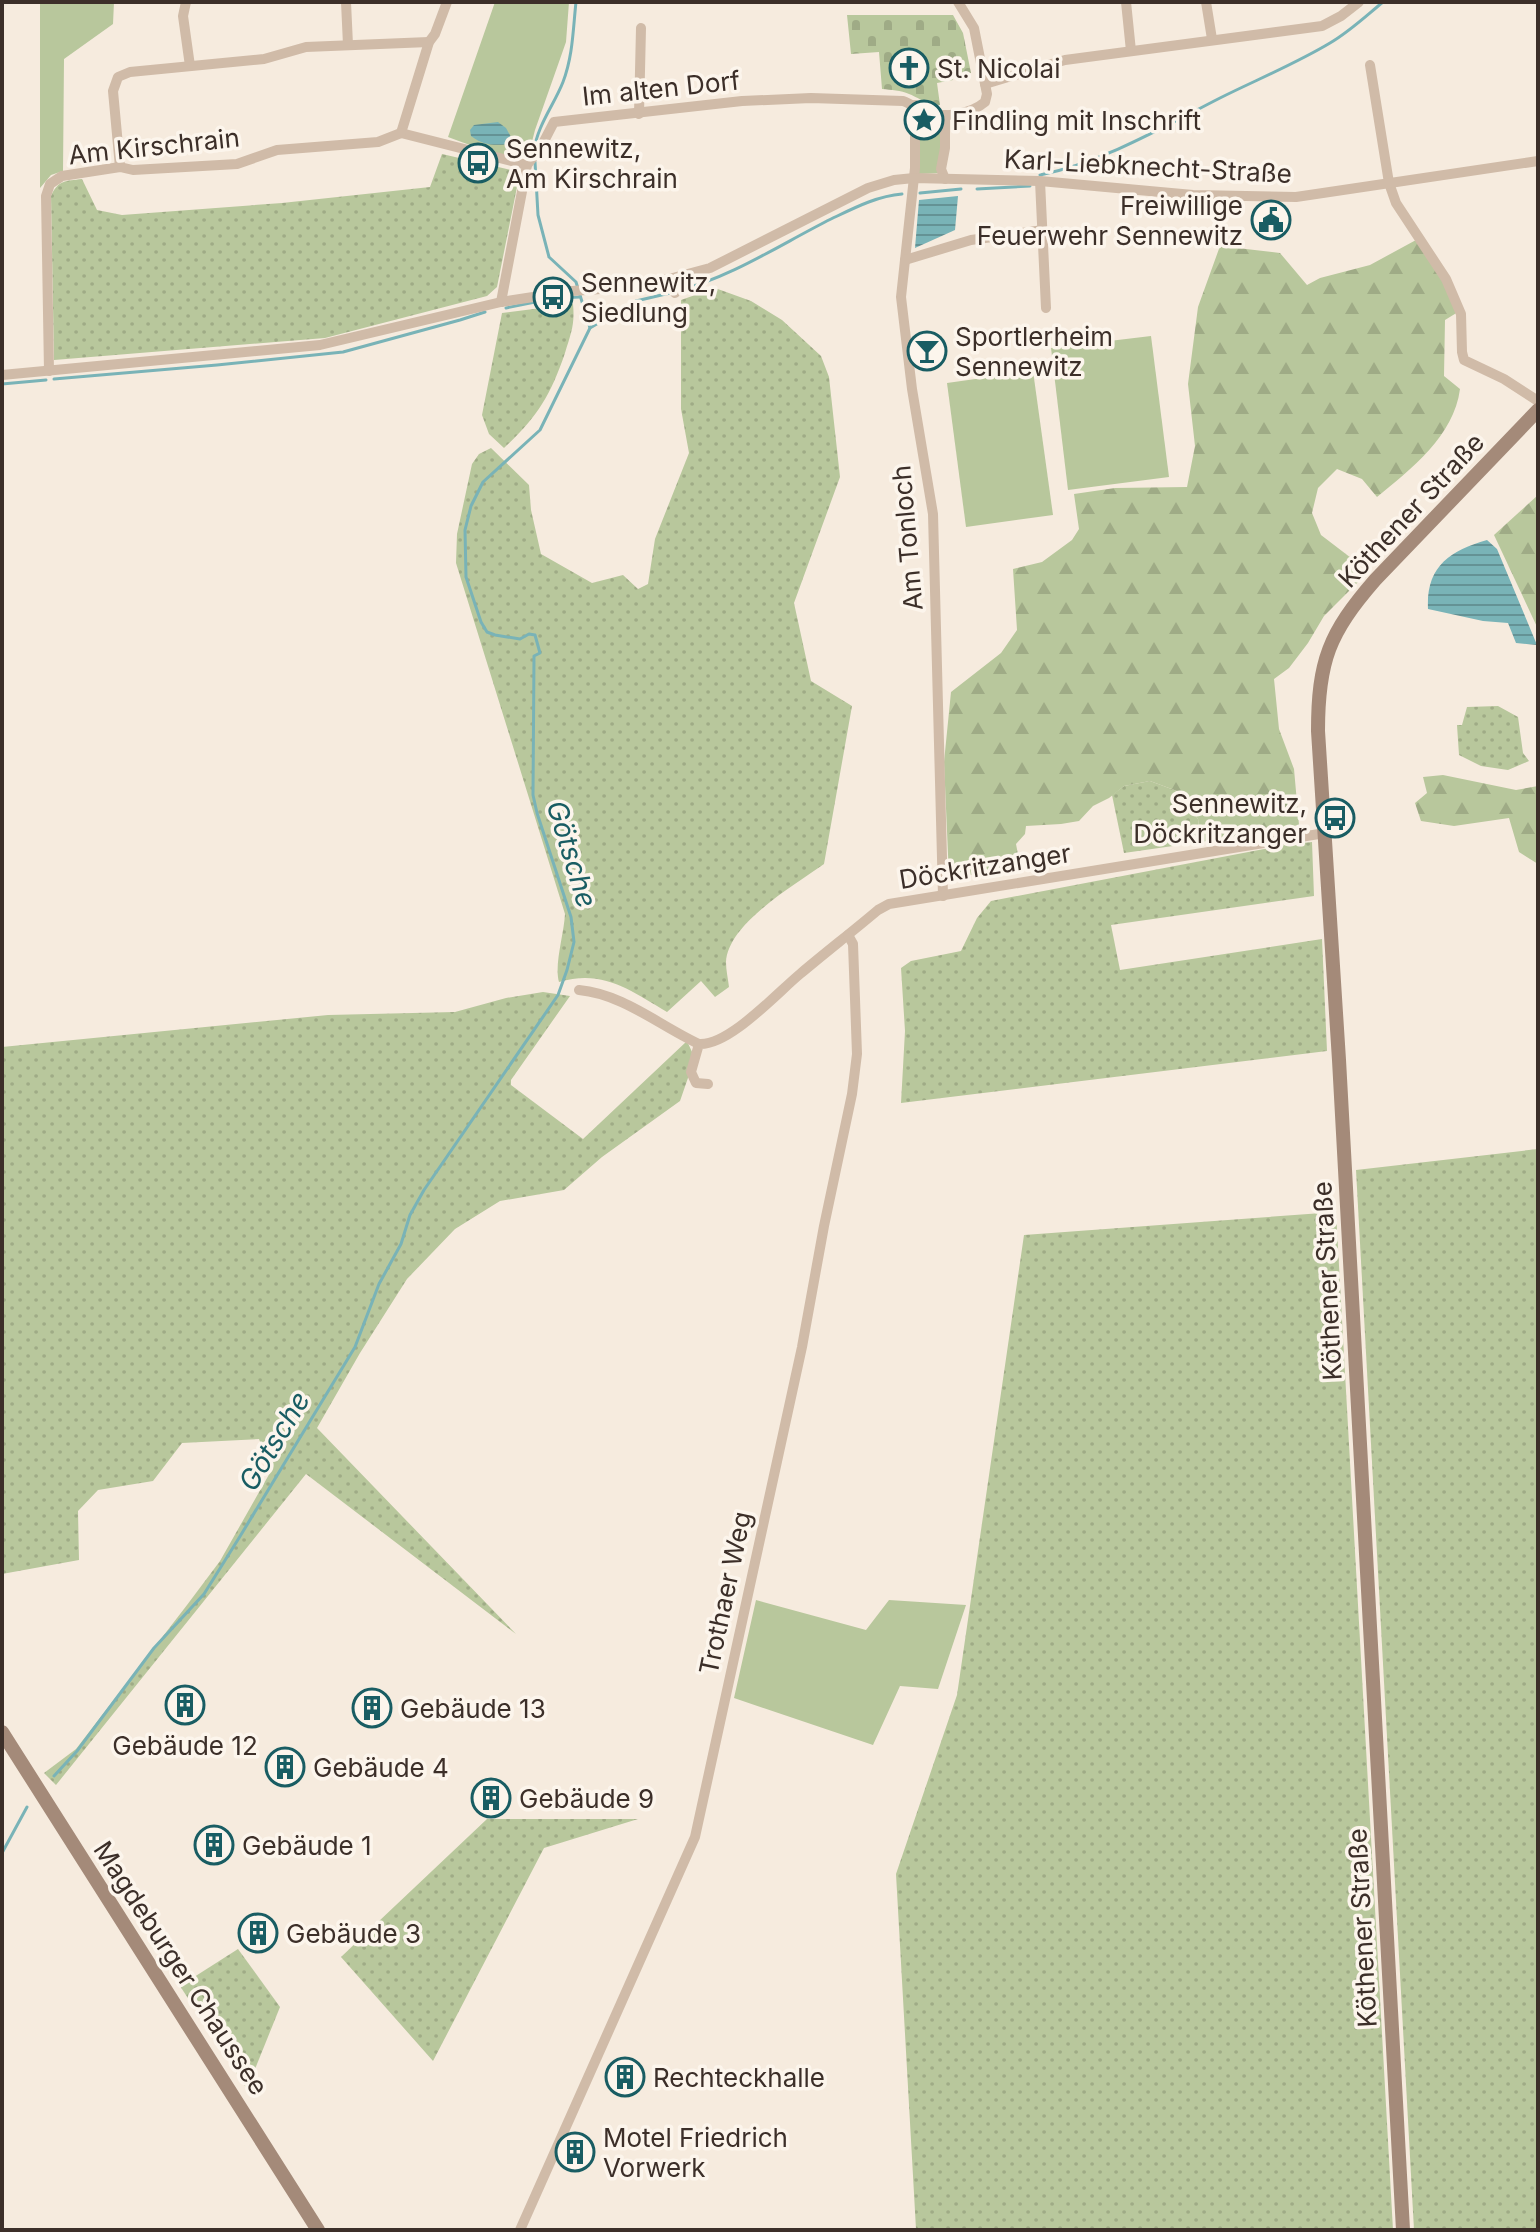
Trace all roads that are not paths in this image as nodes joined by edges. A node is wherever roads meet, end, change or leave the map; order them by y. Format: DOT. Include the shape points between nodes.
graph roads {
  1 [pos="186,2"];
  2 [pos="333,2"];
  3 [pos="447,2"];
  4 [pos="958,2"];
  5 [pos="1126,2"];
  6 [pos="1206,2"];
  7 [pos="1359,2"];
  8 [pos="346,3"];
  9 [pos="641,28"];
  10 [pos="1212,39"];
  11 [pos="429,42"];
  12 [pos="348,45"];
  13 [pos="1131,51"];
  14 [pos="1370,65"];
  15 [pos="190,66"];
  16 [pos="985,84"];
  17 [pos="915,105"];
  18 [pos="639,114"];
  19 [pos="945,115"];
  20 [pos="401,133"];
  21 [pos="1538,161"];
  22 [pos="527,165"];
  23 [pos="120,167"];
  24 [pos="914,178"];
  25 [pos="945,179"];
  26 [pos="1040,181"];
  27 [pos="1389,183"];
  28 [pos="1043,230"];
  29 [pos="905,260"];
  30 [pos="501,302"];
  31 [pos="1046,308"];
  32 [pos="49,371"];
  33 [pos="2,375"];
  34 [pos="1538,401"];
  35 [pos="1538,410"];
  36 [pos="1325,833"];
  37 [pos="943,896"];
  38 [pos="848,935"];
  39 [pos="579,990"];
  40 [pos="699,1044"];
  41 [pos="708,1084"];
  42 [pos="2,1732"];
  43 [pos="318,2230"];
  44 [pos="520,2230"];
  45 [pos="1403,2230"];
  1 -- 15 [label="street"];
  2 -- 8 [label="street"];
  3 -- 11 [label="street"];
  4 -- 16 [label="street" via="974,28"];
  5 -- 13 [label="street"];
  6 -- 10 [label="street"];
  7 -- 10 [label="street" via="1322,26"];
  8 -- 12 [label="street"];
  9 -- 18 [label="street"];
  10 -- 13 [label="street"];
  11 -- 12 [label="street"];
  11 -- 20 [label="street"];
  12 -- 15 [label="street"];
  13 -- 16 [label="street" via="1065,60"];
  14 -- 27 [label="street"];
  15 -- 23 [label="street" via="118,77 113,91"];
  16 -- 19 [label="street" via="985,102 977,109"];
  17 -- 18 [label="street, Im alten Dorf" via="811,98"];
  17 -- 19 [label="street, Im alten Dorf" via="928,114"];
  17 -- 24 [label="street, Am Tonloch"];
  18 -- 22 [label="street, Im alten Dorf" via="554,122"];
  19 -- 25 [label="street"];
  20 -- 22 [label="street"];
  20 -- 23 [label="street, Am Kirschrain" via="378,142 277,150 237,164"];
  21 -- 27 [label="street, Karl-Liebknecht-Straße"];
  22 -- 30 [label="street, Im alten Dorf"];
  23 -- 32 [label="street, Am Kirschrain" via="62,176 50,184"];
  24 -- 25 [label="street, Karl-Liebknecht-Straße"];
  24 -- 29 [label="street, Am Tonloch"];
  24 -- 30 [label="street" via="868,188 672,285"];
  25 -- 26 [label="street, Karl-Liebknecht-Straße"];
  26 -- 27 [label="street, Karl-Liebknecht-Straße" via="1243,198 1296,197"];
  26 -- 28 [label="street"];
  27 -- 34 [label="street" via="1461,314 1464,360"];
  28 -- 29 [label="street" via="971,240"];
  28 -- 31 [label="street"];
  29 -- 37 [label="street, Am Tonloch" via="901,297 933,514"];
  30 -- 32 [label="street" via="320,345"];
  32 -- 33 [label="street"];
  35 -- 36 [label="main road, Köthener Straße" via="1375,580 1335,634 1318,695"];
  36 -- 37 [label="street, Döckritzanger"];
  36 -- 45 [label="main road, Köthener Straße"];
  37 -- 38 [label="street, Döckritzanger" via="889,904"];
  38 -- 40 [label="street, Döckritzanger" via="742,1025 709,1045"];
  38 -- 44 [label="street, Trothaer Weg" via="853,944 857,1054 852,1094 695,1837"];
  39 -- 40 [label="street" via="619,1001"];
  40 -- 41 [label="street" via="691,1072 696,1083"];
  42 -- 43 [label="main road, Magdeburger Chaussee"];
}
